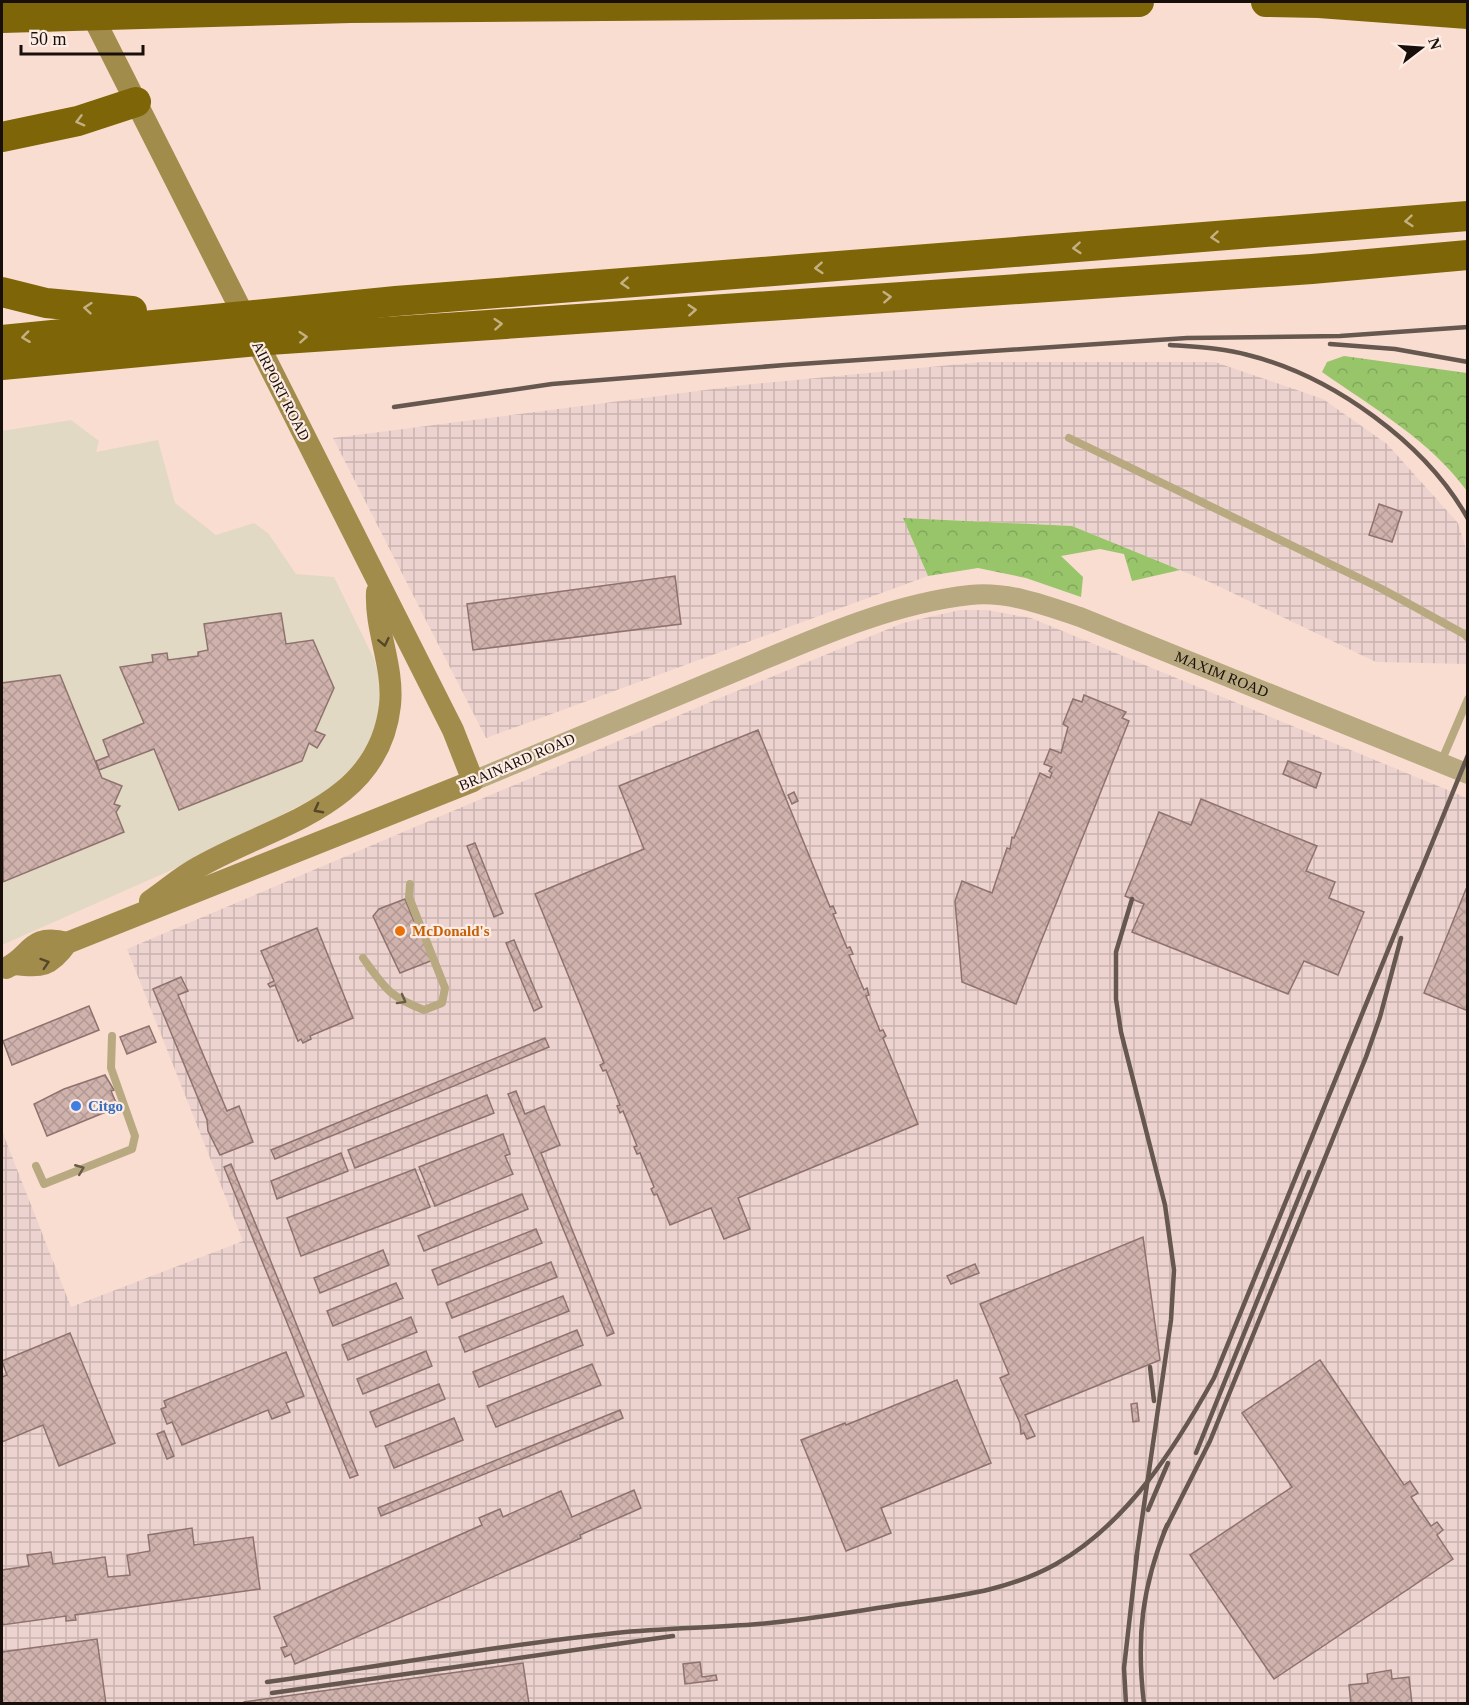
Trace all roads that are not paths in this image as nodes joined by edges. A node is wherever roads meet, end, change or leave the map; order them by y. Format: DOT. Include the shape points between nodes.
graph roads {
  1 [pos="1034,2"];
  2 [pos="1139,2"];
  3 [pos="1266,2"];
  4 [pos="72,8"];
  5 [pos="1467,14"];
  6 [pos="2,18"];
  7 [pos="136,102"];
  8 [pos="2,137"];
  9 [pos="1467,216"];
  10 [pos="1467,255"];
  11 [pos="2,292"];
  12 [pos="440,297"];
  13 [pos="2,340"];
  14 [pos="203,345"];
  15 [pos="2,365"];
  16 [pos="2,384"];
  17 [pos="1069,438"];
  18 [pos="378,585"];
  19 [pos="972,595"];
  20 [pos="1467,638"];
  21 [pos="1467,699"];
  22 [pos="1441,763"];
  23 [pos="1467,774"];
  24 [pos="473,781"];
  25 [pos="410,884"];
  26 [pos="122,921"];
  27 [pos="363,958"];
  28 [pos="8,967"];
  29 [pos="112,1036"];
  30 [pos="36,1166"];
  1 -- 2 [label="highway"];
  1 -- 4 [label="highway" via="141,13"];
  3 -- 5 [label="highway"];
  4 -- 6 [label="highway"];
  4 -- 7 [label="main road, AIRPORT ROAD"];
  7 -- 8 [label="highway, one-way" via="78,122"];
  7 -- 18 [label="main road, AIRPORT ROAD"];
  9 -- 12 [label="highway, one-way"];
  14 -- 10 [label="highway, one-way"];
  12 -- 11 [label="highway, one-way" via="374,293 153,311 46,303"];
  12 -- 13 [label="highway, one-way"];
  14 -- 15 [label="highway"];
  14 -- 16 [label="highway" via="105,370"];
  17 -- 20 [label="lane" via="1382,589"];
  18 -- 24 [label="main road, AIRPORT ROAD" via="453,730"];
  18 -- 26 [label="main road, one-way" via="391,699 384,734 366,769 327,804 198,867"];
  19 -- 22 [label="street, MAXIM ROAD" via="1021,598 1080,617"];
  19 -- 24 [label="street, BRAINARD ROAD" via="872,618"];
  21 -- 22 [label="lane"];
  22 -- 23 [label="street, MAXIM ROAD"];
  24 -- 26 [label="main road, BRAINARD ROAD"];
  27 -- 25 [label="lane, one-way" via="397,999 424,1010 442,1003 445,988 409,897"];
  26 -- 28 [label="main road, BRAINARD ROAD" via="67,943 50,939 29,948"];
  30 -- 29 [label="lane, one-way" via="44,1184 132,1149 135,1136 111,1068"];
}
